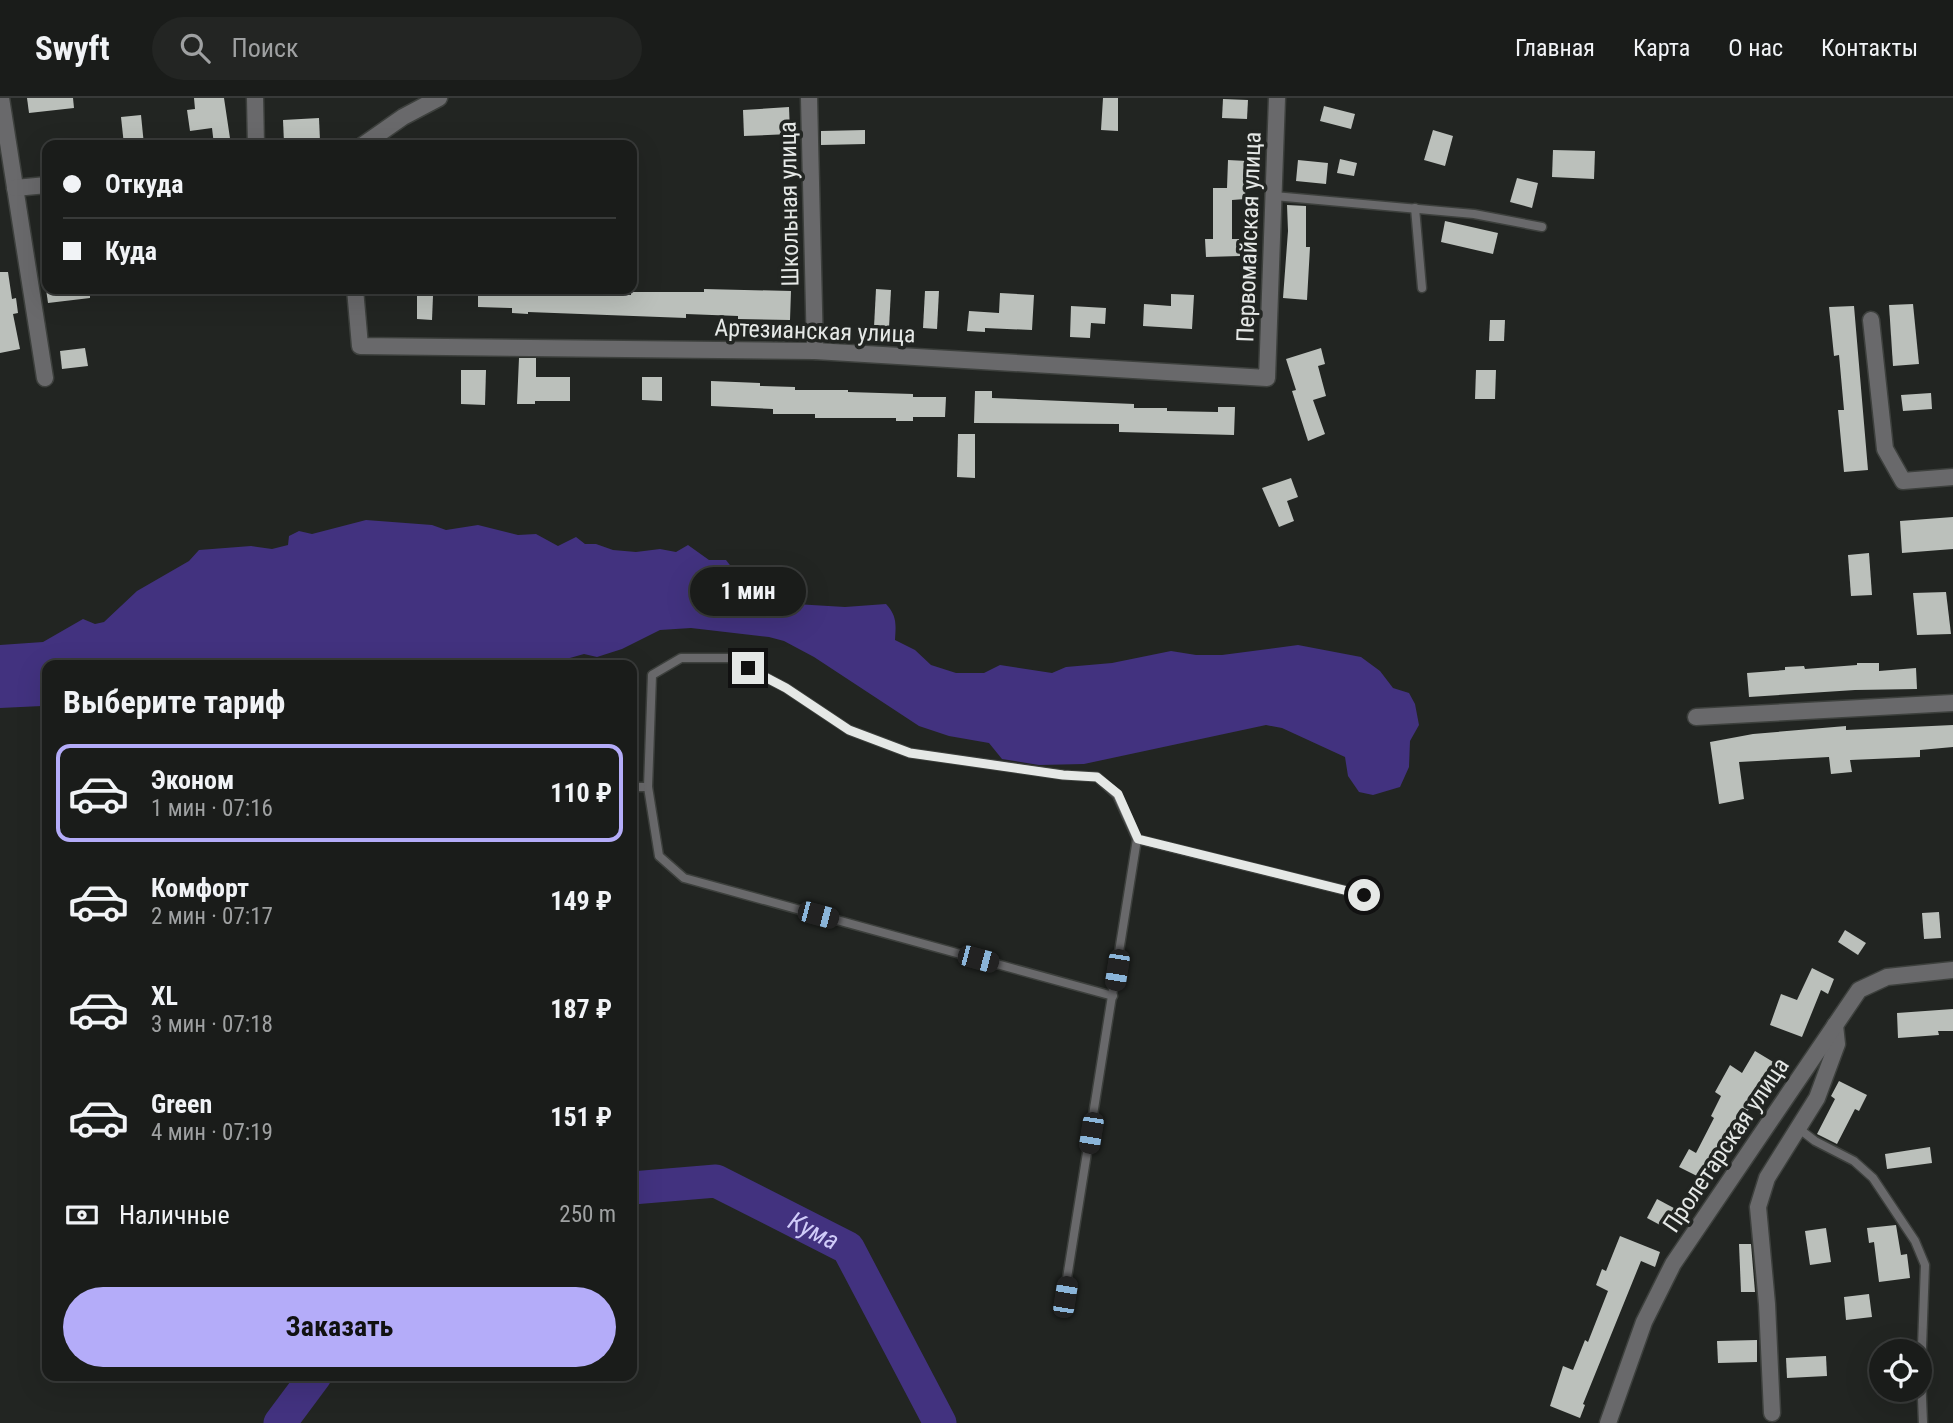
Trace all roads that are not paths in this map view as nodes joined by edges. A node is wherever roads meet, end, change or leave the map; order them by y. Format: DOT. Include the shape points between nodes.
graph roads {
  1 [pos="1,98"];
  2 [pos="256,98"];
  3 [pos="439,98"];
  4 [pos="809,98"];
  5 [pos="1277,98"];
  6 [pos="256,140"];
  7 [pos="370,140"];
  8 [pos="42,185"];
  9 [pos="15,188"];
  10 [pos="1274,196"];
  11 [pos="1415,208"];
  12 [pos="1542,227"];
  13 [pos="1422,288"];
  14 [pos="355,294"];
  15 [pos="1871,320"];
  16 [pos="815,351"];
  17 [pos="45,378"];
  18 [pos="1267,378"];
  19 [pos="1953,477"];
  20 [pos="1953,703"];
  21 [pos="1696,717"];
  22 [pos="637,787"];
  23 [pos="648,787"];
  24 [pos="1138,839"];
  25 [pos="1364,895"];
  26 [pos="1953,970"];
  27 [pos="1112,996"];
  28 [pos="1835,1025"];
  29 [pos="1798,1128"];
  30 [pos="1065,1297"];
  31 [pos="1774,1418"];
  32 [pos="1608,1423"];
  33 [pos="1923,1423"];
  1 -- 9 [label="street"];
  2 -- 6 [label="street"];
  3 -- 7 [label="street"];
  4 -- 16 [label="street, Школьная улица"];
  5 -- 10 [label="street, Первомайская улица"];
  8 -- 9 [label="street"];
  9 -- 17 [label="street"];
  10 -- 11 [label="lane"];
  10 -- 18 [label="street, Первомайская улица"];
  11 -- 12 [label="lane"];
  11 -- 13 [label="lane"];
  14 -- 16 [label="street, Артезианская улица" via="360,346"];
  15 -- 19 [label="street" via="1885,449 1903,481"];
  16 -- 18 [label="street, Артезианская улица"];
  20 -- 21 [label="street"];
  22 -- 23 [label="lane"];
  23 -- 24 [label="lane" via="652,675 681,658 729,659 786,688 849,730 910,753 1097,777 1118,794"];
  23 -- 27 [label="lane" via="659,856 684,878"];
  24 -- 25 [label="lane"];
  24 -- 27 [label="lane"];
  26 -- 28 [label="street, Пролетарская улица" via="1888,976 1859,990"];
  27 -- 30 [label="lane"];
  28 -- 29 [label="street" via="1837,1044 1817,1098"];
  28 -- 32 [label="street, Пролетарская улица" via="1673,1264 1644,1322"];
  29 -- 31 [label="street" via="1767,1178 1758,1207"];
  29 -- 33 [label="lane" via="1854,1161 1873,1178 1915,1241 1925,1265"];
}
